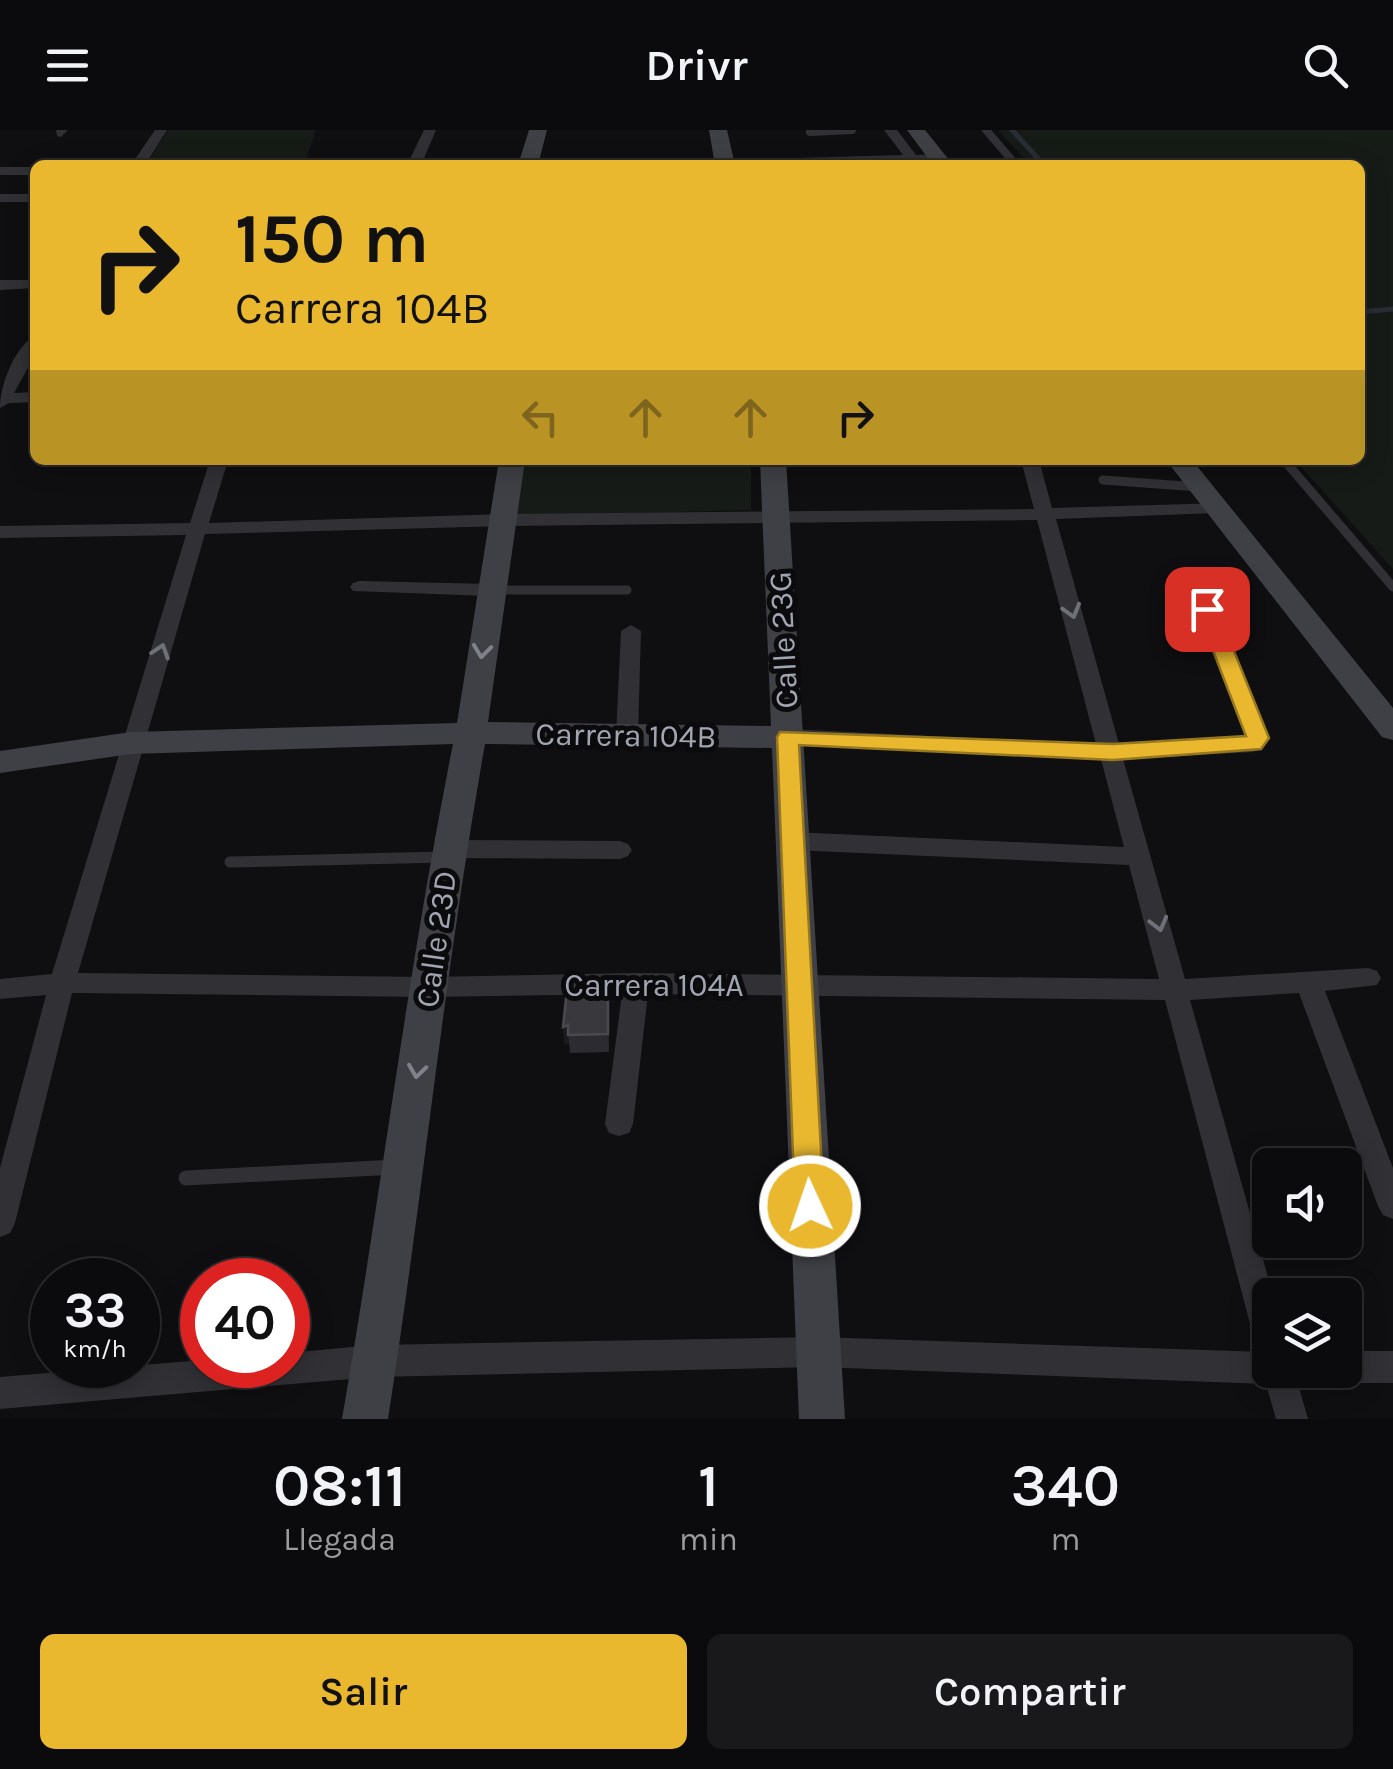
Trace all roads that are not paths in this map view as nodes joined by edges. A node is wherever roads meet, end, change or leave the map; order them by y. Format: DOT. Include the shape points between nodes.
graph roads {
  1 [pos="162,130"];
  2 [pos="430,130"];
  3 [pos="538,130"];
  4 [pos="718,130"];
  5 [pos="852,130"];
  6 [pos="890,130"];
  7 [pos="916,130"];
  8 [pos="986,130"];
  9 [pos="810,132"];
  10 [pos="141,160"];
  11 [pos="416,160"];
  12 [pos="529,160"];
  13 [pos="724,160"];
  14 [pos="912,160"];
  15 [pos="940,160"];
  16 [pos="1012,160"];
  17 [pos="30,171"];
  18 [pos="0,172"];
  19 [pos="30,198"];
  20 [pos="0,199"];
  21 [pos="30,284"];
  22 [pos="0,285"];
  23 [pos="30,350"];
  24 [pos="30,397"];
  25 [pos="1,400"];
  26 [pos="218,465"];
  27 [pos="511,465"];
  28 [pos="773,465"];
  29 [pos="1031,465"];
  30 [pos="1183,465"];
  31 [pos="1288,465"];
  32 [pos="1104,480"];
  33 [pos="1209,497"];
  34 [pos="1044,517"];
  35 [pos="776,518"];
  36 [pos="503,520"];
  37 [pos="0,532"];
  38 [pos="200,532"];
  39 [pos="1393,587"];
  40 [pos="360,588"];
  41 [pos="490,590"];
  42 [pos="627,590"];
  43 [pos="1207,609"];
  44 [pos="631,630"];
  45 [pos="1393,730"];
  46 [pos="471,733"];
  47 [pos="627,735"];
  48 [pos="788,737"];
  49 [pos="131,744"];
  50 [pos="1113,752"];
  51 [pos="0,762"];
  52 [pos="792,841"];
  53 [pos="620,850"];
  54 [pos="448,853"];
  55 [pos="1141,857"];
  56 [pos="230,862"];
  57 [pos="1368,978"];
  58 [pos="1308,981"];
  59 [pos="636,983"];
  60 [pos="62,984"];
  61 [pos="798,986"];
  62 [pos="428,987"];
  63 [pos="0,989"];
  64 [pos="1176,990"];
  65 [pos="619,1124"];
  66 [pos="405,1166"];
  67 [pos="186,1178"];
  68 [pos="1393,1206"];
  69 [pos="0,1222"];
  70 [pos="1254,1278"];
  71 [pos="818,1352"];
  72 [pos="374,1361"];
  73 [pos="1252,1367"];
  74 [pos="1362,1367"];
  75 [pos="1393,1367"];
  76 [pos="1283,1388"];
  77 [pos="0,1392"];
  78 [pos="365,1419"];
  79 [pos="822,1419"];
  80 [pos="1292,1419"];
  1 -- 10 [label="street"];
  2 -- 11 [label="street"];
  3 -- 12 [label="street"];
  4 -- 13 [label="street"];
  5 -- 9 [label="lane"];
  6 -- 14 [label="street"];
  7 -- 15 [label="street"];
  8 -- 16 [label="lane"];
  17 -- 18 [label="street"];
  19 -- 20 [label="street"];
  21 -- 22 [label="street"];
  23 -- 25 [label="street"];
  24 -- 25 [label="street"];
  26 -- 38 [label="street"];
  27 -- 36 [label="street, Calle 23D"];
  28 -- 35 [label="street, Calle 23G"];
  29 -- 34 [label="street"];
  30 -- 33 [label="street"];
  31 -- 39 [label="lane"];
  32 -- 33 [label="lane"];
  33 -- 34 [label="street"];
  33 -- 45 [label="street"];
  34 -- 35 [label="street"];
  34 -- 50 [label="street, one-way"];
  35 -- 36 [label="street"];
  35 -- 48 [label="street, Calle 23G"];
  36 -- 38 [label="street"];
  36 -- 41 [label="street, Calle 23D"];
  37 -- 38 [label="street"];
  49 -- 38 [label="street, one-way"];
  40 -- 41 [label="street"];
  41 -- 42 [label="lane"];
  41 -- 46 [label="street, Calle 23D, one-way"];
  43 -- 50 [label="street, Carrera 104B" via="1258,738 1253,744"];
  44 -- 47 [label="street"];
  46 -- 47 [label="street, Carrera 104B"];
  46 -- 49 [label="street, Carrera 104B"];
  46 -- 54 [label="street, Calle 23D"];
  47 -- 48 [label="street, Carrera 104B"];
  48 -- 50 [label="street, Carrera 104B"];
  48 -- 52 [label="street, Calle 23G"];
  49 -- 51 [label="street, Carrera 104B"];
  49 -- 60 [label="street"];
  50 -- 55 [label="street"];
  52 -- 55 [label="street"];
  52 -- 61 [label="street, Calle 23G"];
  53 -- 54 [label="street"];
  54 -- 56 [label="lane"];
  54 -- 62 [label="street, Calle 23D"];
  55 -- 64 [label="street, one-way"];
  57 -- 58 [label="street, Carrera 104A"];
  58 -- 64 [label="street, Carrera 104A"];
  58 -- 68 [label="street"];
  59 -- 61 [label="street, Carrera 104A"];
  59 -- 62 [label="street, Carrera 104A"];
  59 -- 65 [label="street"];
  60 -- 62 [label="street, Carrera 104A"];
  60 -- 63 [label="street, Carrera 104A"];
  60 -- 69 [label="street"];
  61 -- 64 [label="street, Carrera 104A"];
  61 -- 71 [label="street, Calle 23G"];
  62 -- 66 [label="street, Calle 23D, one-way"];
  64 -- 70 [label="street"];
  66 -- 67 [label="lane"];
  66 -- 72 [label="street, Calle 23D"];
  71 -- 72 [label="street"];
  71 -- 73 [label="street"];
  71 -- 79 [label="street, Calle 23G"];
  72 -- 77 [label="street"];
  72 -- 78 [label="street, Calle 23D"];
  74 -- 75 [label="street"];
  76 -- 80 [label="street"];
}
